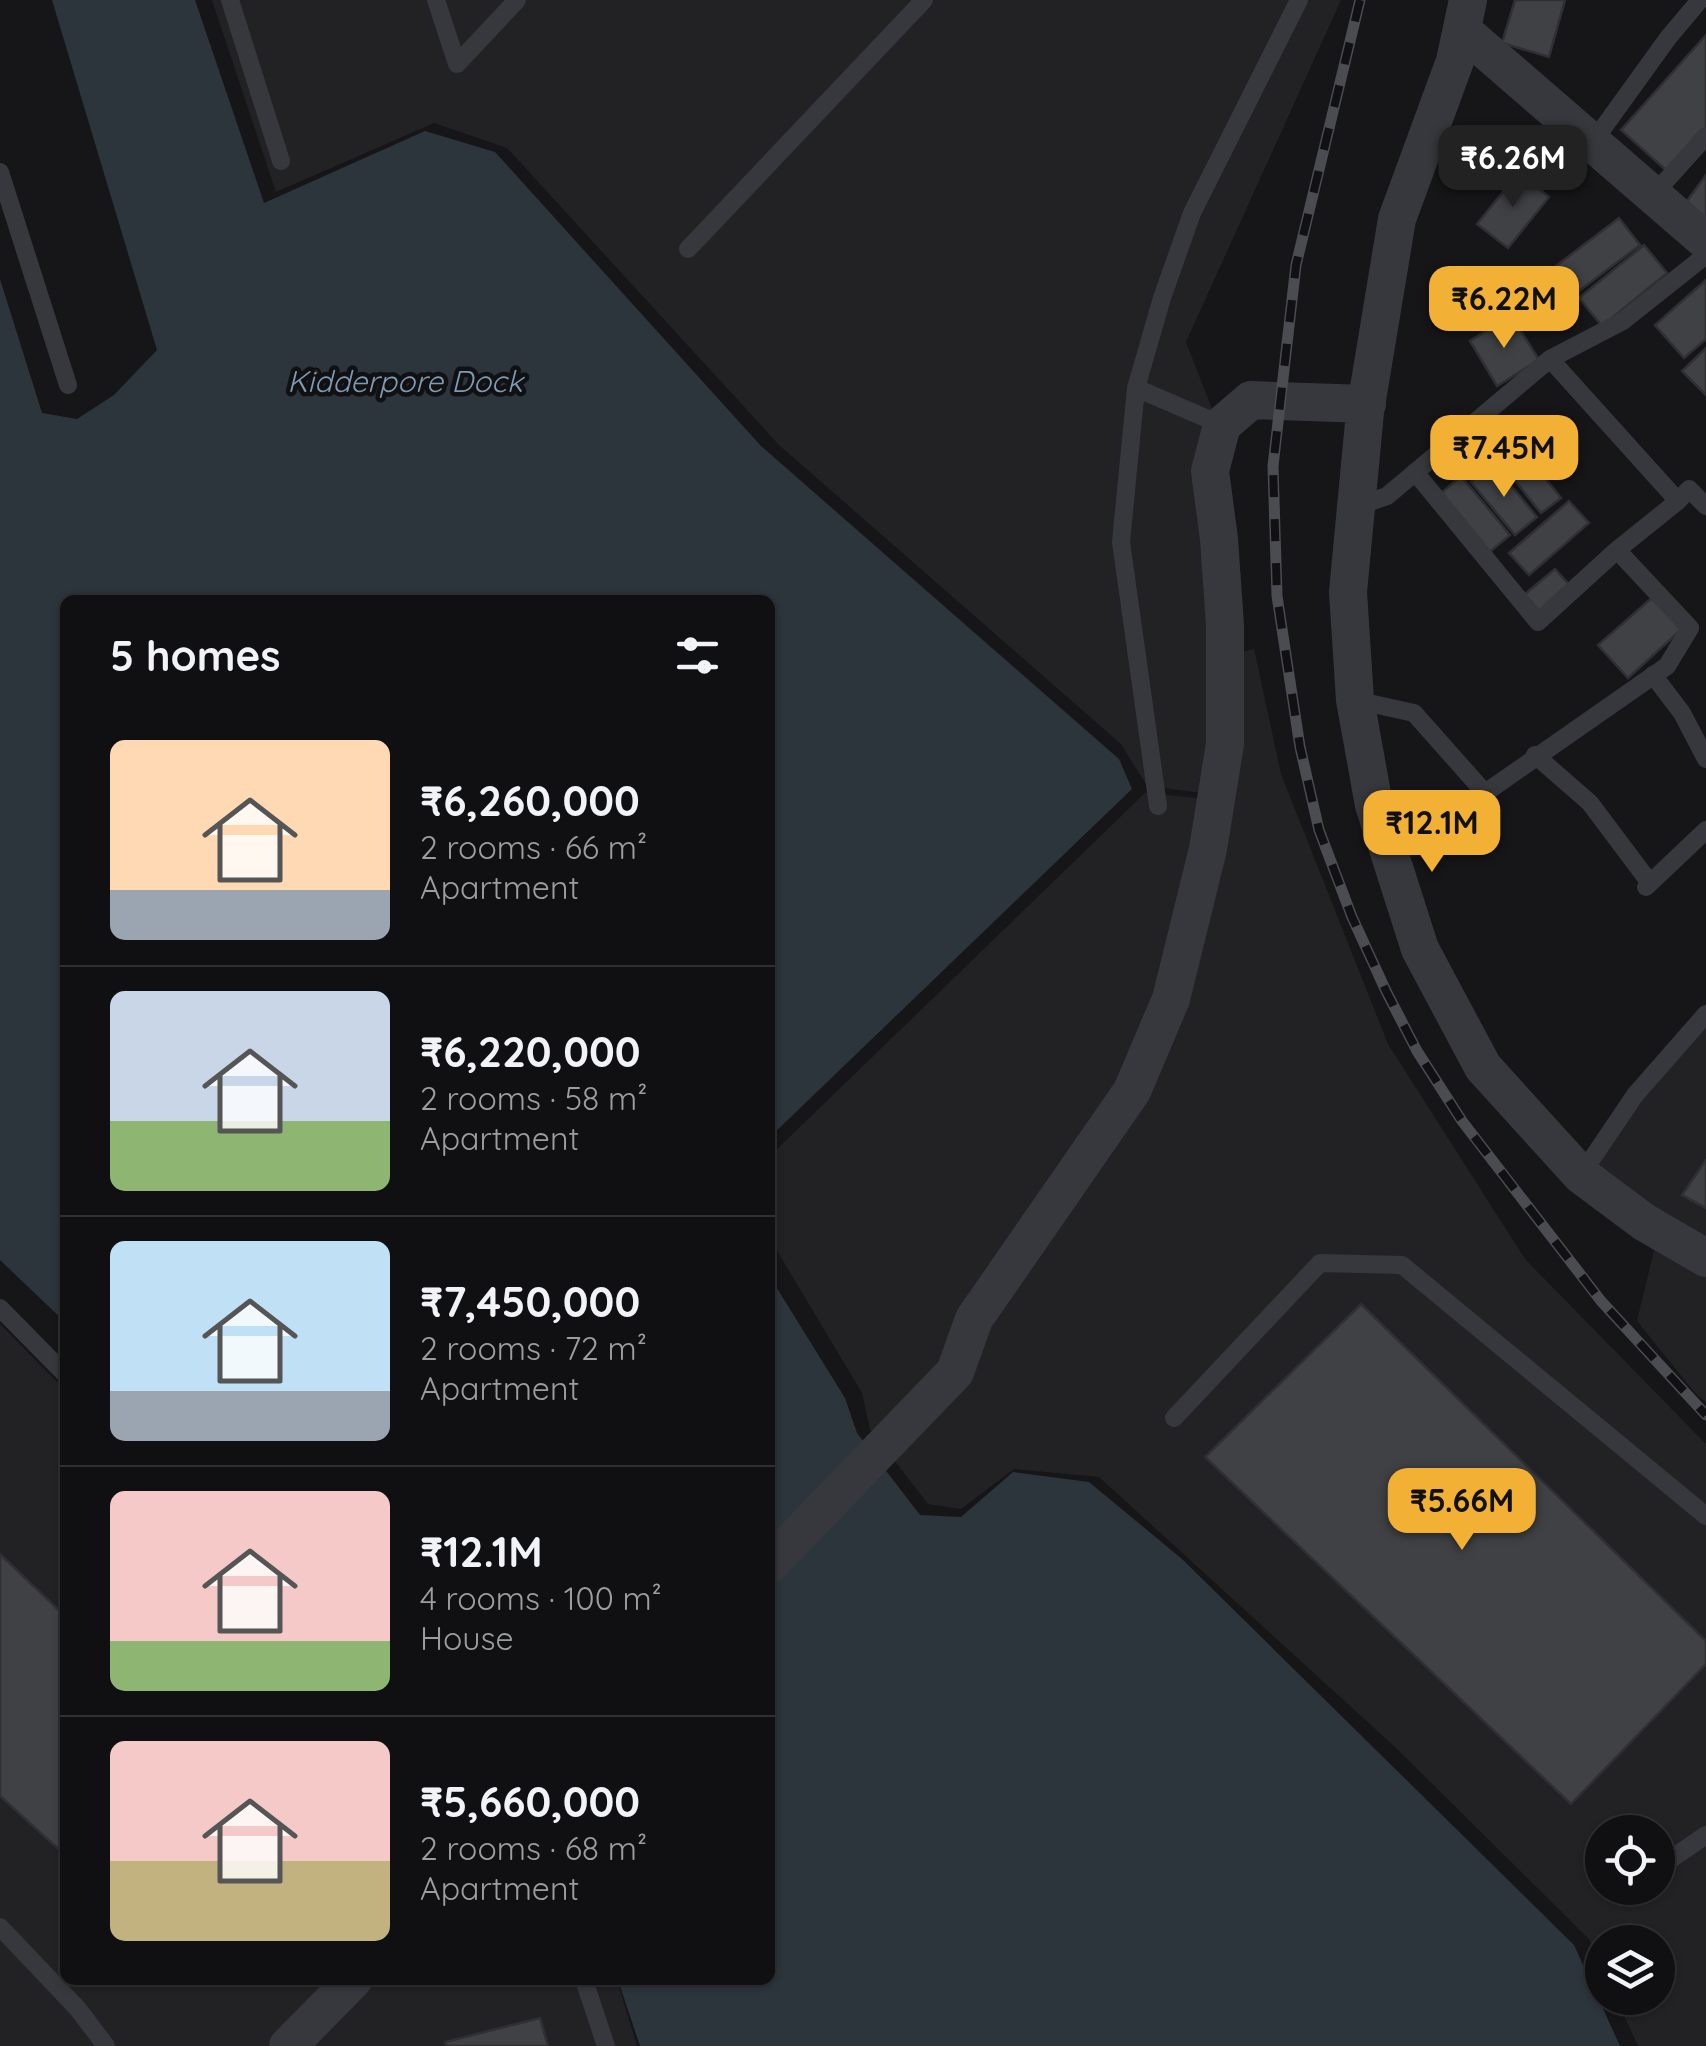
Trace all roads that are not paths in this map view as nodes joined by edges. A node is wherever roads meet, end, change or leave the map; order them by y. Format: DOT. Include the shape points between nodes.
graph roads {
  1 [pos="230,0"];
  2 [pos="436,0"];
  3 [pos="518,0"];
  4 [pos="924,0"];
  5 [pos="1299,0"];
  6 [pos="1700,0"];
  7 [pos="1465,15"];
  8 [pos="1706,136"];
  9 [pos="1593,142"];
  10 [pos="282,161"];
  11 [pos="0,172"];
  12 [pos="1654,194"];
  13 [pos="1706,241"];
  14 [pos="688,249"];
  15 [pos="1706,255"];
  16 [pos="1550,359"];
  17 [pos="68,385"];
  18 [pos="1136,388"];
  19 [pos="1367,404"];
  20 [pos="1222,425"];
  21 [pos="1415,472"];
  22 [pos="1678,501"];
  23 [pos="1706,506"];
  24 [pos="1356,508"];
  25 [pos="1617,550"];
  26 [pos="1653,675"];
  27 [pos="1355,700"];
  28 [pos="1535,756"];
  29 [pos="1706,759"];
  30 [pos="1158,806"];
  31 [pos="1706,830"];
  32 [pos="1706,1014"];
  33 [pos="1581,1175"];
  34 [pos="1706,1258"];
  35 [pos="0,1308"];
  36 [pos="60,1369"];
  37 [pos="1174,1418"];
  38 [pos="1706,1516"];
  39 [pos="775,1559"];
  40 [pos="1706,1834"];
  41 [pos="1675,1856"];
  42 [pos="0,1927"];
  43 [pos="348,1985"];
  44 [pos="586,1985"];
  45 [pos="106,2046"];
  46 [pos="288,2046"];
  47 [pos="606,2046"];
  1 -- 10 [label="lane"];
  2 -- 3 [label="lane" via="456,64"];
  4 -- 14 [label="lane"];
  5 -- 18 [label="lane" via="1192,212"];
  6 -- 9 [label="lane"];
  7 -- 9 [label="street"];
  7 -- 19 [label="street" via="1456,62 1397,219"];
  8 -- 12 [label="lane"];
  9 -- 12 [label="street"];
  11 -- 17 [label="lane"];
  12 -- 13 [label="street"];
  15 -- 16 [label="lane" via="1623,322"];
  16 -- 21 [label="lane"];
  16 -- 22 [label="lane"];
  18 -- 20 [label="lane"];
  18 -- 30 [label="lane" via="1121,542"];
  19 -- 20 [label="street" via="1251,400"];
  19 -- 24 [label="street"];
  20 -- 39 [label="street" via="1210,471 1225,625 1225,744 1172,999 1132,1091 974,1319 955,1372"];
  21 -- 24 [label="lane" via="1387,496"];
  21 -- 25 [label="lane" via="1538,622"];
  22 -- 23 [label="lane" via="1689,489"];
  22 -- 25 [label="lane"];
  24 -- 27 [label="street" via="1348,592"];
  25 -- 26 [label="lane" via="1690,628"];
  26 -- 28 [label="lane"];
  26 -- 29 [label="lane"];
  27 -- 28 [label="lane" via="1414,714 1485,792"];
  27 -- 33 [label="street" via="1374,805 1420,948 1484,1067"];
  28 -- 31 [label="lane" via="1590,804 1648,885"];
  32 -- 33 [label="lane" via="1634,1095"];
  33 -- 34 [label="street"];
  35 -- 36 [label="lane"];
  37 -- 38 [label="lane" via="1320,1263 1402,1264"];
  40 -- 41 [label="lane"];
  42 -- 45 [label="lane"];
  43 -- 46 [label="street"];
  44 -- 47 [label="lane"];
}
